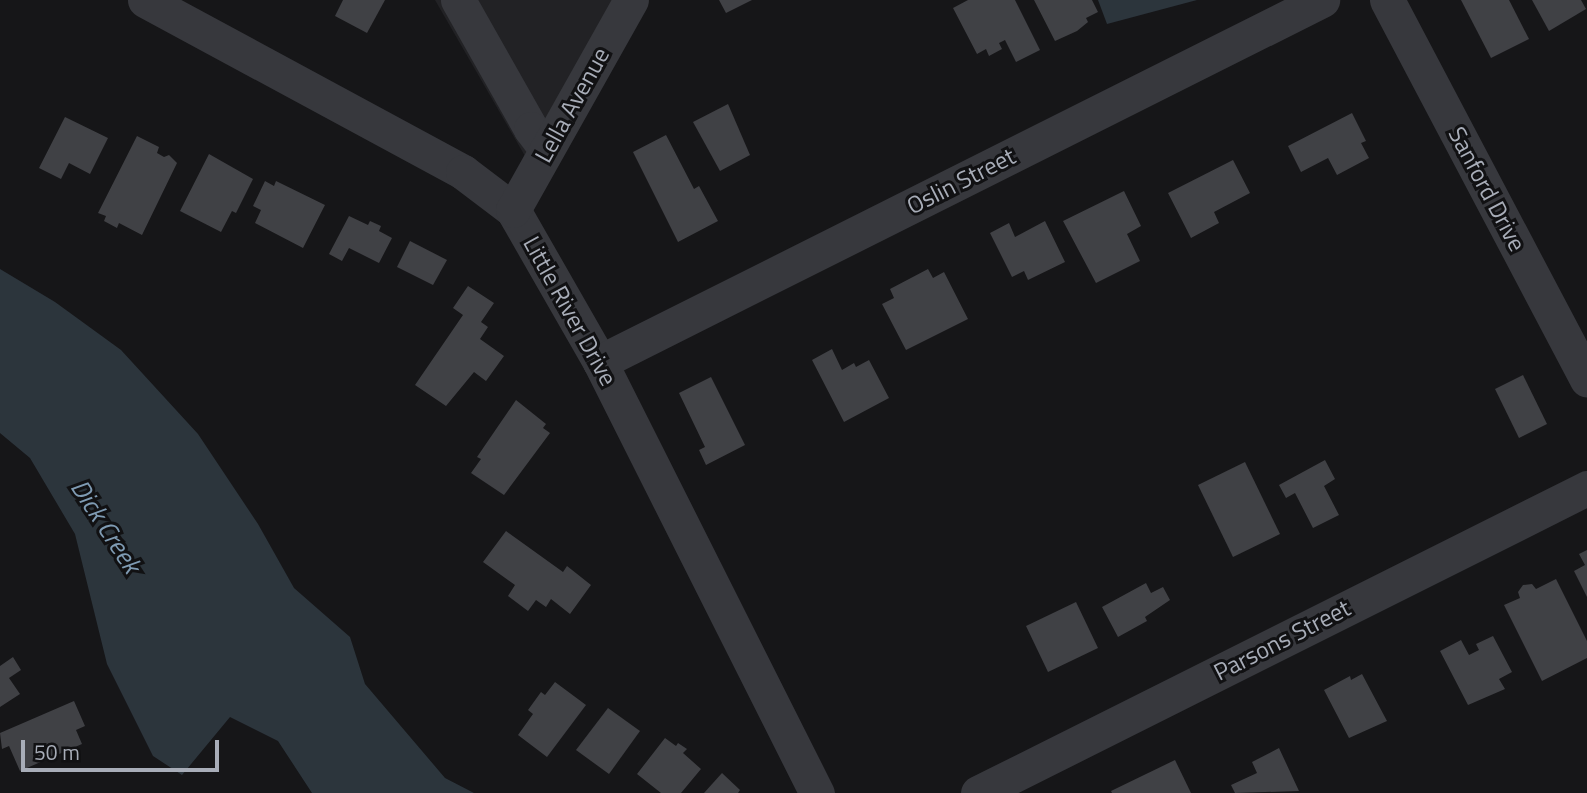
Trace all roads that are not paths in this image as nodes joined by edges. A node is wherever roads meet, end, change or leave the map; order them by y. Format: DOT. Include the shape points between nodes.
graph roads {
  1 [pos="145,0"];
  2 [pos="458,0"];
  3 [pos="631,0"];
  4 [pos="1322,0"];
  5 [pos="1387,0"];
  6 [pos="547,149"];
  7 [pos="513,210"];
  8 [pos="600,362"];
  9 [pos="1587,379"];
  10 [pos="1587,488"];
  11 [pos="817,793"];
  12 [pos="978,793"];
  1 -- 7 [label="street, Little River Drive" via="463,172"];
  2 -- 6 [label="street"];
  3 -- 6 [label="street, Lella Avenue"];
  4 -- 8 [label="street, Oslin Street"];
  5 -- 9 [label="street, Sanford Drive"];
  6 -- 7 [label="street, Lella Avenue"];
  7 -- 8 [label="street, Little River Drive"];
  8 -- 11 [label="street, Little River Drive"];
  10 -- 12 [label="street, Parsons Street"];
}
